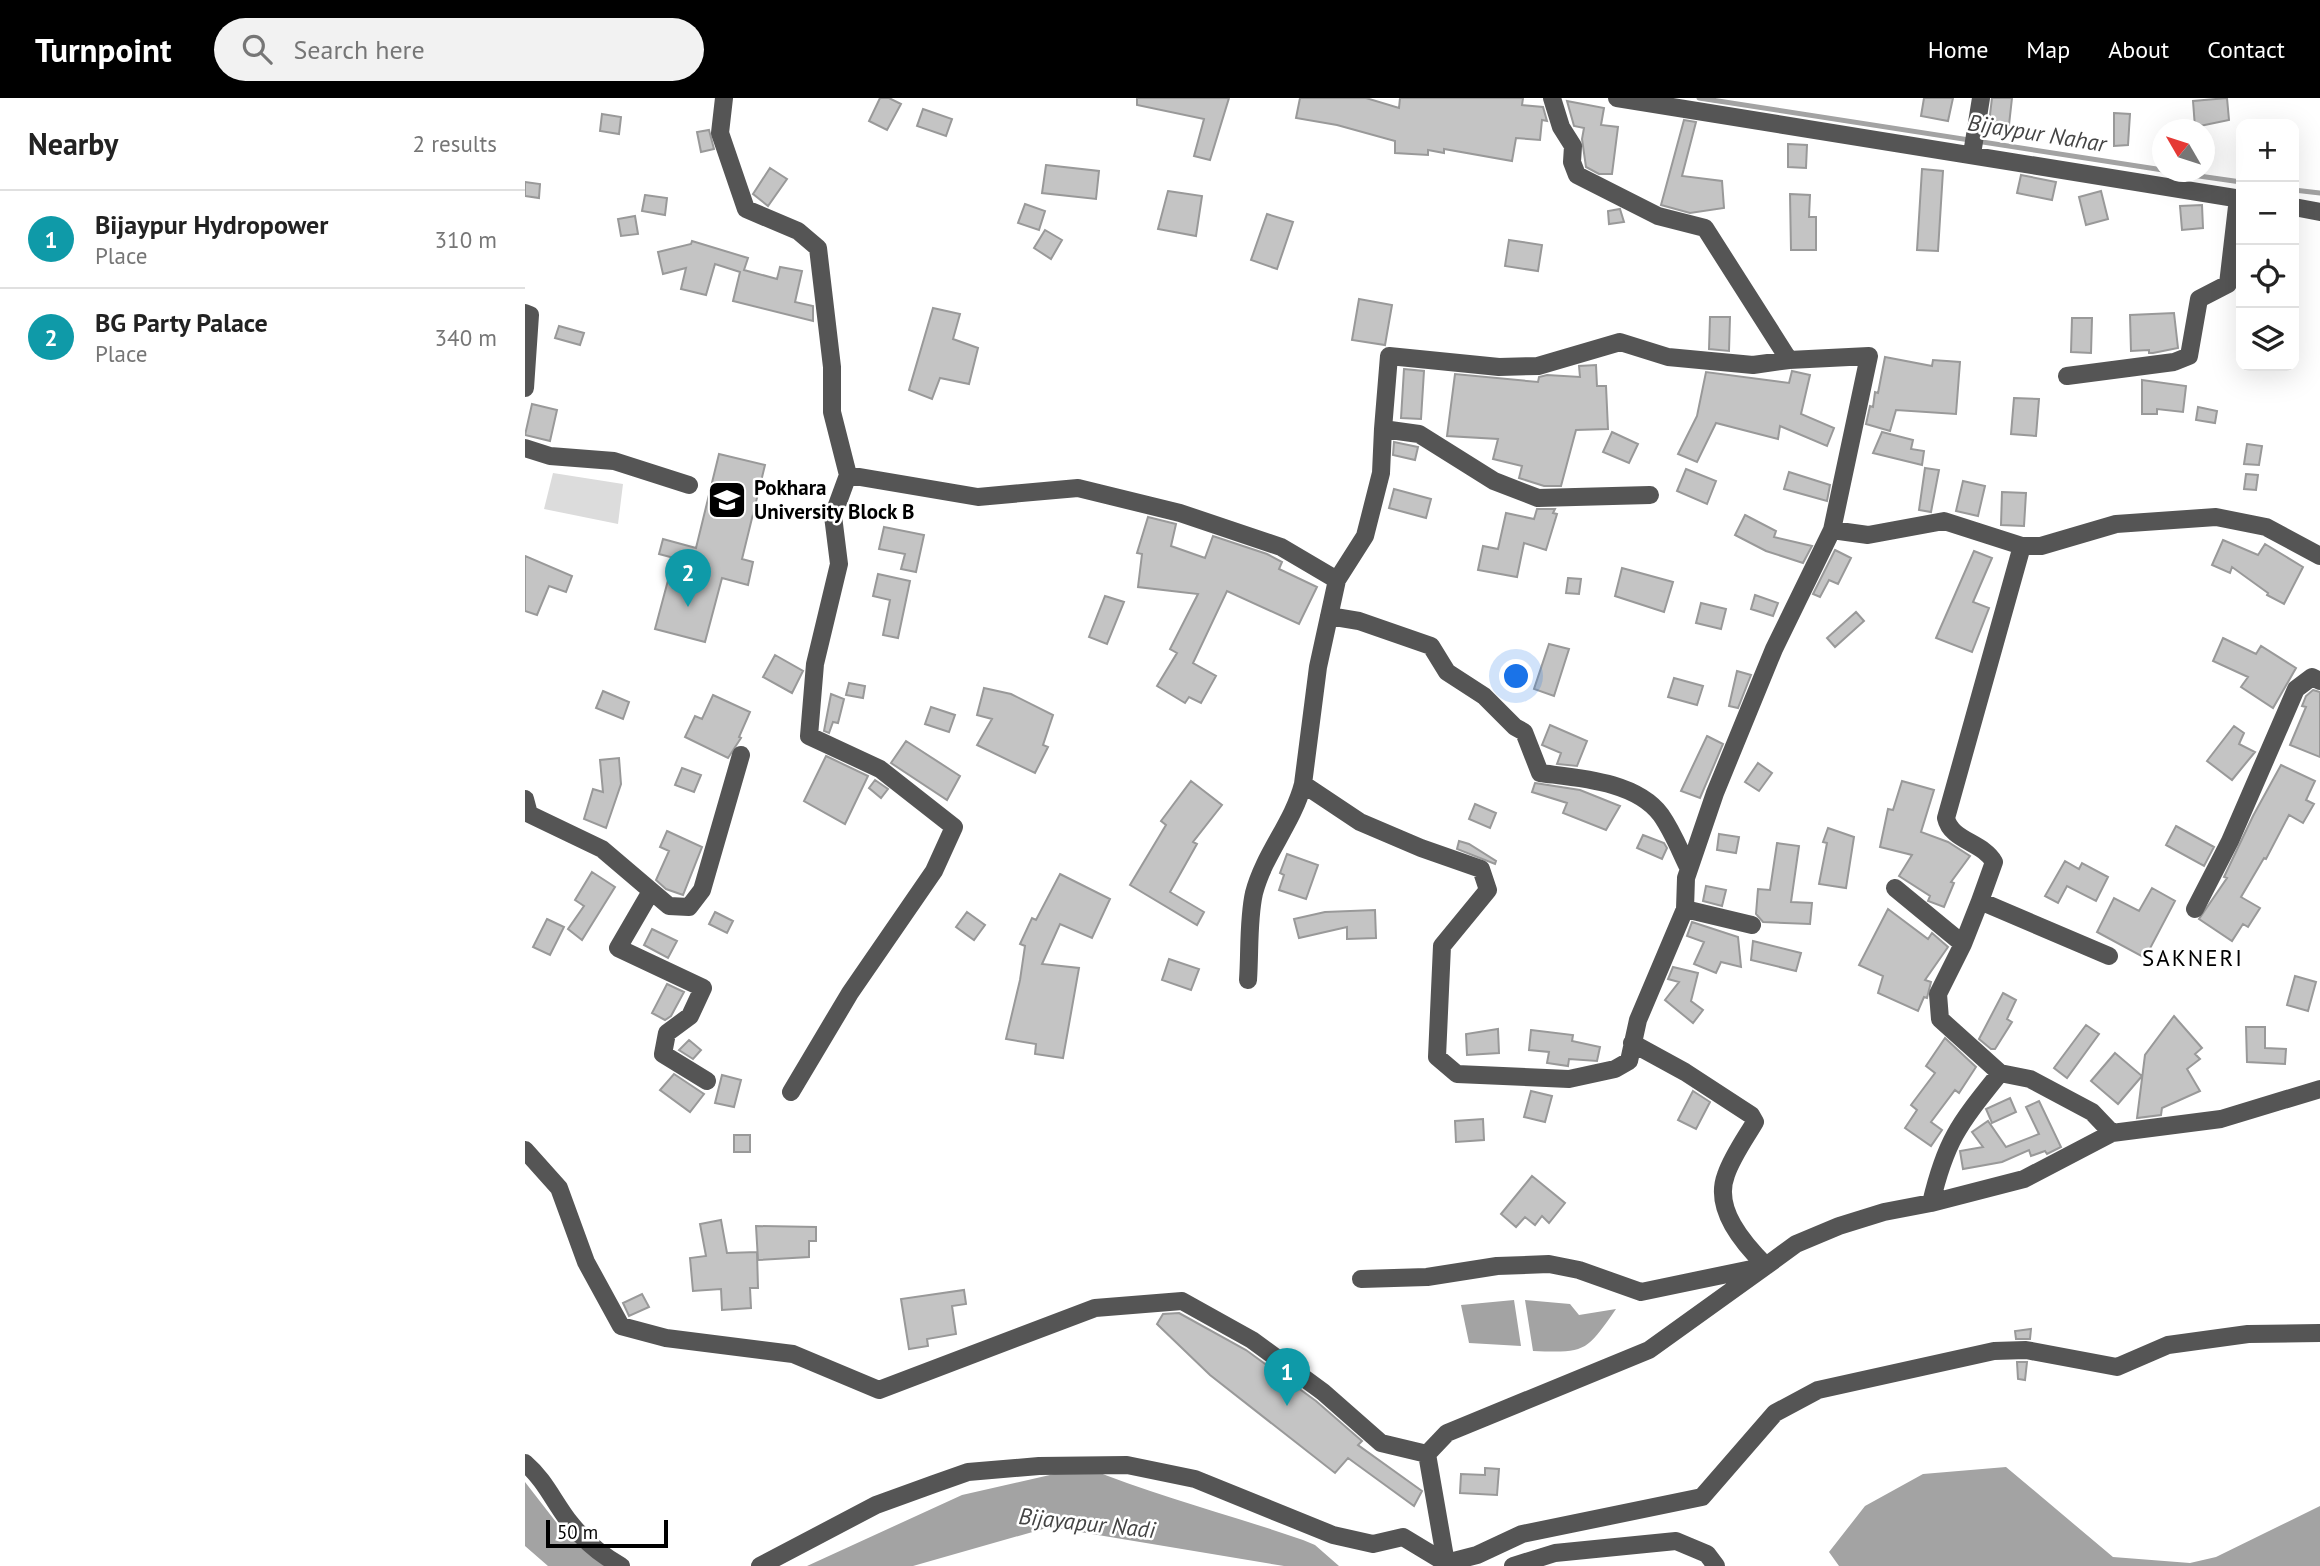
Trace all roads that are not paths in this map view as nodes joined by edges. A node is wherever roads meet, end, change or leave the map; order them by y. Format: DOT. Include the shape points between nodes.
graph roads {
  1 [pos="725,98"];
  2 [pos="1552,98"];
  3 [pos="1617,98"];
  4 [pos="1981,98"];
  5 [pos="1974,146"];
  6 [pos="2236,197"];
  7 [pos="2299,208"];
  8 [pos="2320,212"];
  9 [pos="2236,221"];
  10 [pos="525,313"];
  11 [pos="1789,360"];
  12 [pos="2067,376"];
  13 [pos="525,388"];
  14 [pos="1383,429"];
  15 [pos="525,447"];
  16 [pos="848,474"];
  17 [pos="689,485"];
  18 [pos="1650,495"];
  19 [pos="1832,530"];
  20 [pos="2022,546"];
  21 [pos="2320,556"];
  22 [pos="1337,580"];
  23 [pos="1329,616"];
  24 [pos="2320,681"];
  25 [pos="741,755"];
  26 [pos="1303,784"];
  27 [pos="525,799"];
  28 [pos="1689,869"];
  29 [pos="1895,888"];
  30 [pos="650,893"];
  31 [pos="1980,901"];
  32 [pos="1685,909"];
  33 [pos="2195,909"];
  34 [pos="1752,925"];
  35 [pos="1963,944"];
  36 [pos="2109,956"];
  37 [pos="1248,980"];
  38 [pos="1633,1043"];
  39 [pos="2000,1073"];
  40 [pos="707,1082"];
  41 [pos="2320,1089"];
  42 [pos="791,1092"];
  43 [pos="2112,1133"];
  44 [pos="525,1150"];
  45 [pos="1931,1203"];
  46 [pos="1766,1266"];
  47 [pos="1361,1279"];
  48 [pos="2320,1333"];
  49 [pos="1427,1454"];
  50 [pos="525,1463"];
  51 [pos="1449,1565"];
  52 [pos="621,1566"];
  53 [pos="760,1566"];
  54 [pos="1513,1566"];
  55 [pos="1716,1566"];
  1 -- 16 [label="street" via="720,133 745,209 798,231 818,248 832,367 832,412"];
  2 -- 11 [label="street" via="1573,146 1577,175 1658,216 1705,228"];
  3 -- 5 [label="street"];
  4 -- 5 [label="street"];
  5 -- 6 [label="street"];
  7 -- 8 [label="street"];
  9 -- 12 [label="street" via="2228,284 2199,299 2189,356"];
  10 -- 13 [label="street" via="530,315"];
  11 -- 14 [label="street" via="1753,365 1668,357 1620,342 1538,366 1499,367 1389,356"];
  11 -- 19 [label="street" via="1869,356"];
  14 -- 18 [label="street" via="1419,434 1494,481 1538,498"];
  14 -- 22 [label="street" via="1381,473 1365,536"];
  15 -- 17 [label="street" via="550,456 614,461"];
  16 -- 22 [label="street" via="978,497 1078,488 1180,513 1281,547"];
  16 -- 42 [label="street" via="833,516 839,564 815,664 809,736 880,769 954,827 934,871 850,993"];
  19 -- 20 [label="street" via="1868,535 1944,521"];
  19 -- 28 [label="street" via="1774,649"];
  20 -- 21 [label="street" via="2041,546 2116,524 2216,517 2266,527"];
  20 -- 31 [label="street" via="1946,818 1953,832 1994,862"];
  22 -- 23 [label="street"];
  23 -- 26 [label="street"];
  23 -- 28 [label="street" via="1359,621 1431,646 1447,672 1484,696 1524,732 1540,772 1600,782 1644,800 1660,813"];
  24 -- 33 [label="street" via="2312,677 2296,689"];
  25 -- 30 [label="street" via="702,890 689,906 669,906"];
  26 -- 37 [label="street" via="1254,894"];
  26 -- 38 [label="street" via="1360,822 1481,869 1488,890 1442,946 1437,1057 1457,1074 1569,1079 1615,1069 1629,1061"];
  27 -- 30 [label="street" via="529,814 602,849"];
  28 -- 32 [label="street"];
  29 -- 35 [label="street"];
  30 -- 40 [label="street" via="618,948 703,988 689,1016 667,1033 663,1054"];
  31 -- 35 [label="street"];
  31 -- 36 [label="street"];
  32 -- 34 [label="street"];
  32 -- 38 [label="street" via="1638,1020"];
  35 -- 39 [label="street" via="1938,994 1940,1019"];
  38 -- 46 [label="street" via="1751,1115 1755,1122 1725,1177 1724,1207 1747,1247"];
  39 -- 43 [label="street" via="2040,1084 2092,1112"];
  39 -- 45 [label="street" via="1956,1127 1941,1161"];
  41 -- 43 [label="street" via="2221,1119"];
  43 -- 45 [label="street" via="2024,1179"];
  44 -- 49 [label="street" via="559,1188 586,1262 621,1326 666,1338 793,1354 879,1390 1095,1308 1182,1301 1252,1340 1323,1392 1381,1443"];
  45 -- 46 [label="street" via="1839,1226 1796,1244"];
  46 -- 47 [label="street" via="1641,1292 1579,1269 1549,1264"];
  46 -- 49 [label="street" via="1649,1350 1447,1433"];
  48 -- 51 [label="street" via="2248,1334 2168,1345 2117,1367 2026,1349 1994,1351 1818,1390 1775,1413 1702,1497 1522,1534"];
  49 -- 51 [label="street"];
  50 -- 52 [label="street" via="542,1477 571,1524"];
  51 -- 53 [label="street" via="1403,1537 1373,1544 1333,1535 1195,1479 1127,1465 1052,1465 968,1472 876,1505"];
  54 -- 55 [label="street" via="1555,1553 1677,1541 1707,1554"];
}
